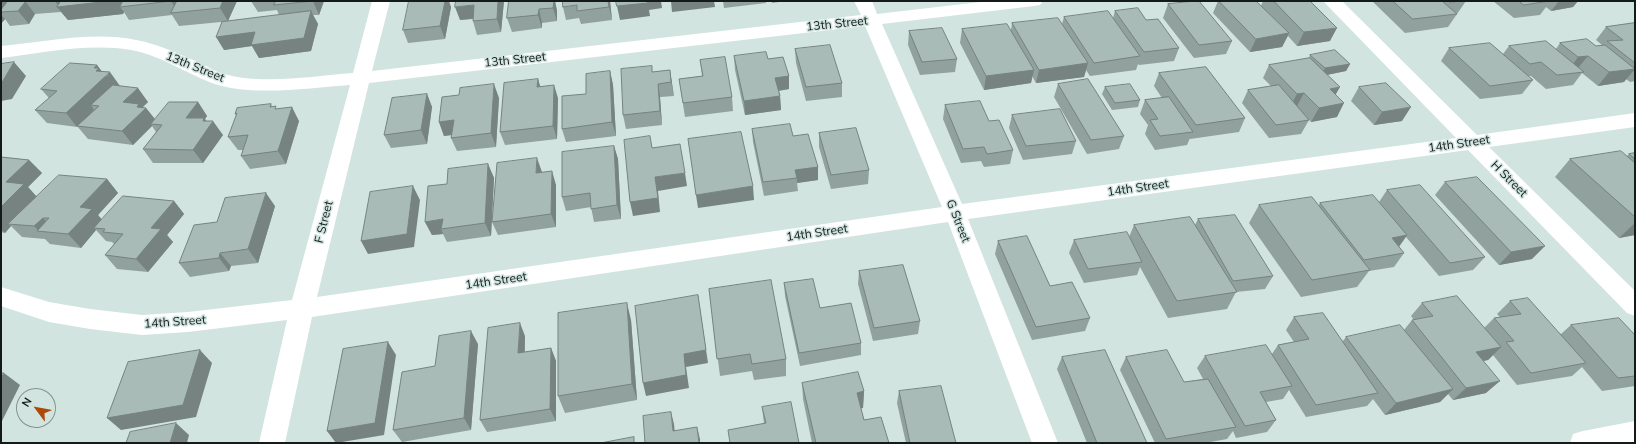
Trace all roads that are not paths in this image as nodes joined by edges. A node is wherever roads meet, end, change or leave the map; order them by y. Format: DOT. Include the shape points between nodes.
graph roads {
  1 [pos="381,1"];
  2 [pos="1034,1"];
  3 [pos="1332,1"];
  4 [pos="868,11"];
  5 [pos="1,52"];
  6 [pos="360,78"];
  7 [pos="1635,120"];
  8 [pos="1472,142"];
  9 [pos="955,213"];
  10 [pos="2,297"];
  11 [pos="1635,306"];
  12 [pos="302,309"];
  13 [pos="1635,433"];
  14 [pos="272,443"];
  15 [pos="1046,443"];
  16 [pos="1583,443"];
  1 -- 6 [label="street, F Street"];
  2 -- 4 [label="street, 13th Street"];
  3 -- 8 [label="street, H Street"];
  4 -- 6 [label="street, 13th Street"];
  4 -- 9 [label="street, G Street"];
  5 -- 6 [label="street, 13th Street" via="113,42 142,47 219,80 276,85"];
  6 -- 12 [label="street, F Street"];
  7 -- 8 [label="street, 14th Street"];
  8 -- 9 [label="street, 14th Street"];
  8 -- 11 [label="street, H Street"];
  9 -- 12 [label="street, 14th Street"];
  9 -- 15 [label="street, G Street"];
  10 -- 12 [label="street, 14th Street" via="49,312 142,325"];
  12 -- 14 [label="street, F Street"];
  13 -- 16 [label="street"];
}
